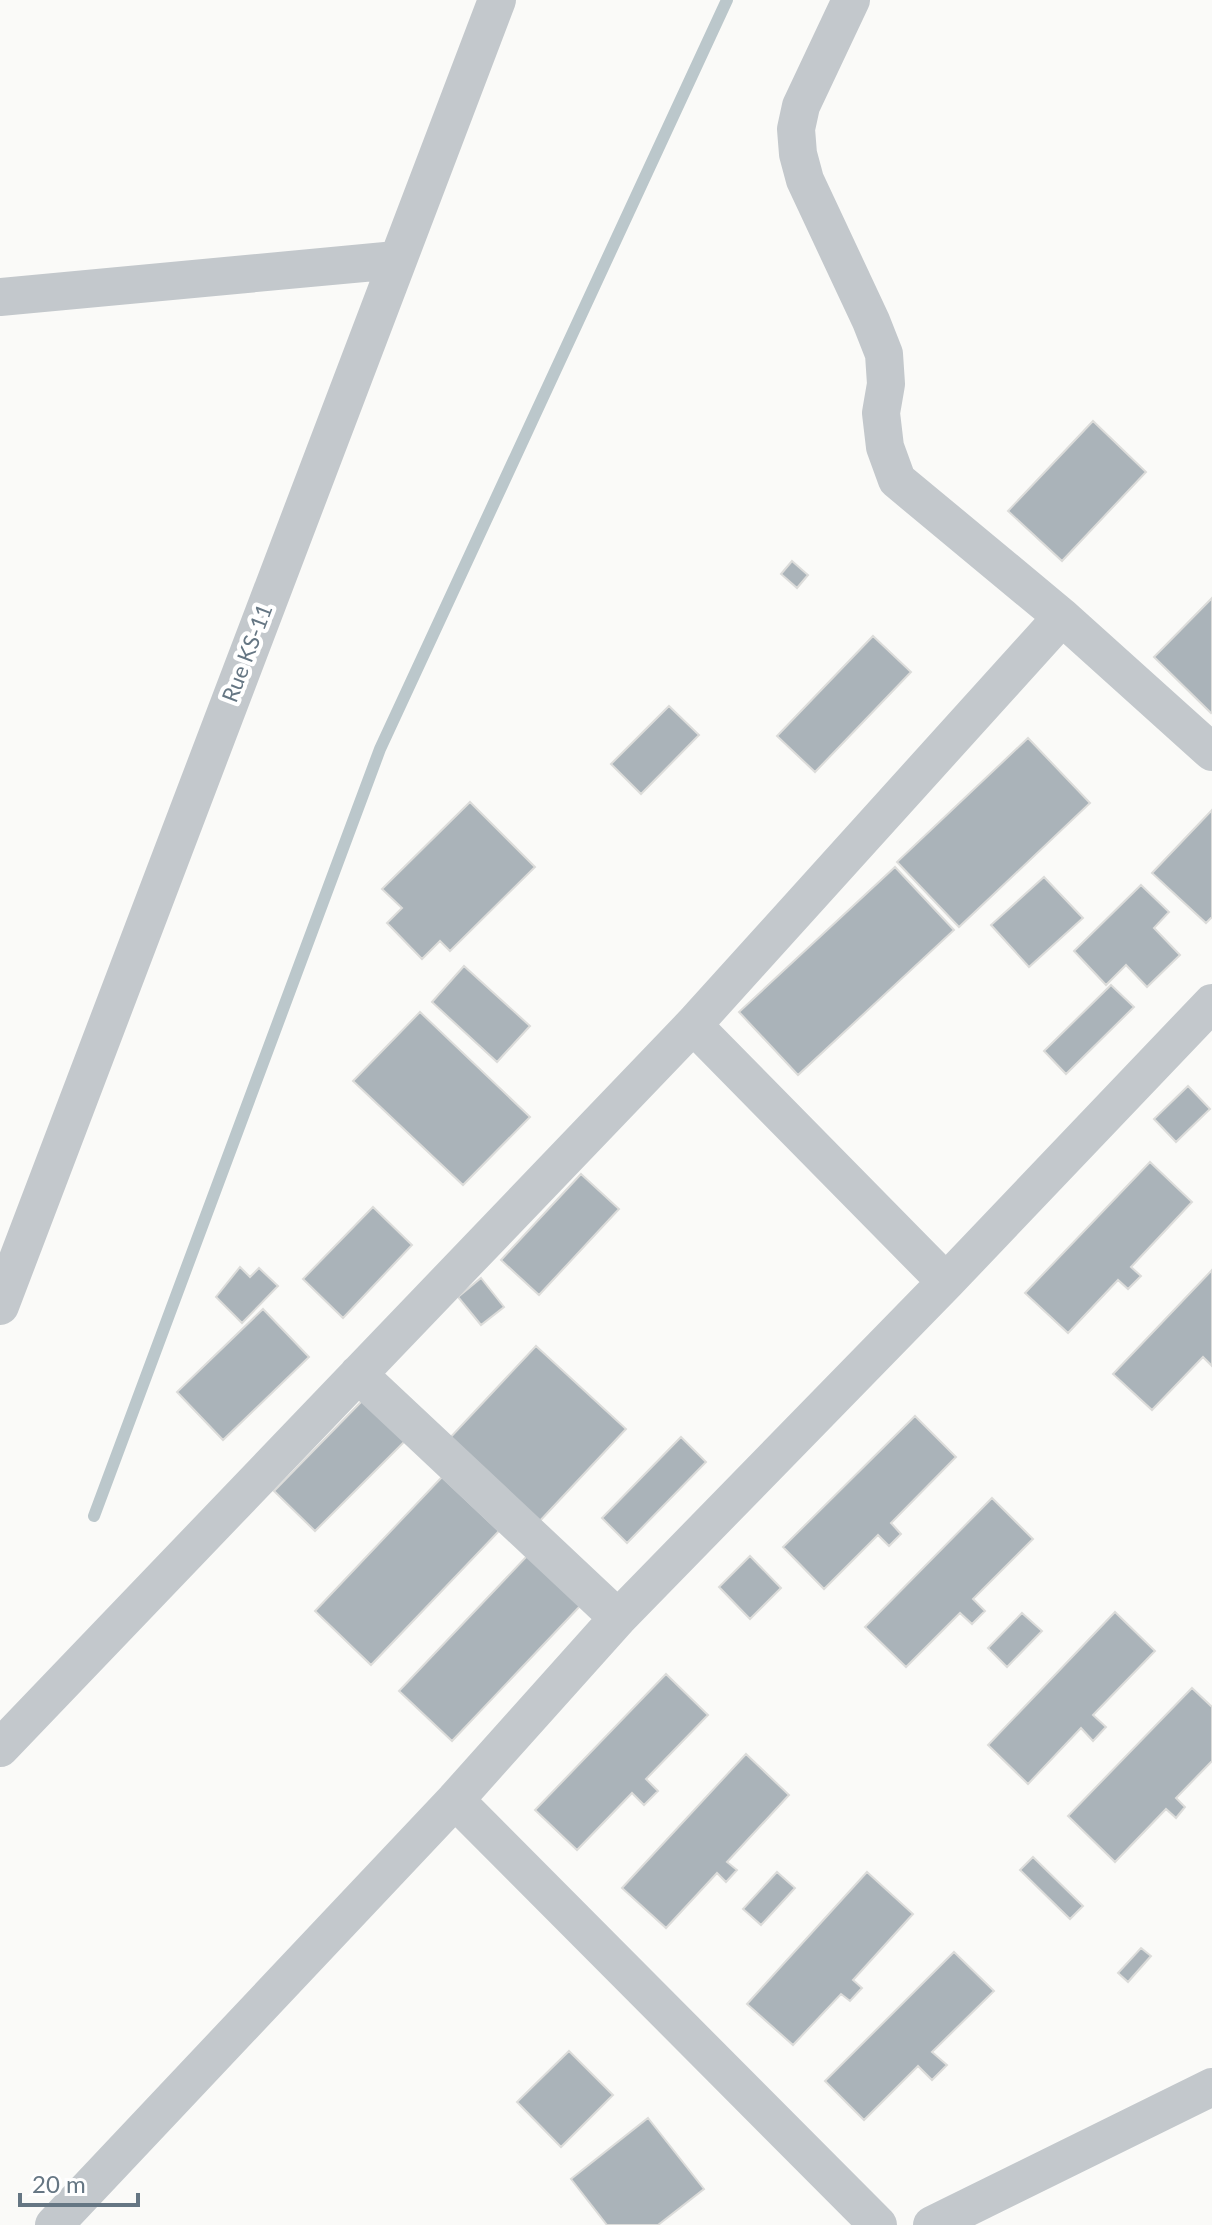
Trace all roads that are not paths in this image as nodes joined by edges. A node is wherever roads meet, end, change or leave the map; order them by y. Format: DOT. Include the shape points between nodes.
graph roads {
  1 [pos="497,0"];
  2 [pos="851,0"];
  3 [pos="396,260"];
  4 [pos="0,297"];
  5 [pos="1062,617"];
  6 [pos="1212,752"];
  7 [pos="1212,1003"];
  8 [pos="693,1025"];
  9 [pos="946,1282"];
  10 [pos="0,1306"];
  11 [pos="358,1374"];
  12 [pos="618,1618"];
  13 [pos="0,1748"];
  14 [pos="455,1800"];
  15 [pos="1212,2087"];
  16 [pos="980,2215"];
  17 [pos="54,2225"];
  18 [pos="878,2225"];
  19 [pos="932,2225"];
  1 -- 3 [label="street, Rue KS-11"];
  2 -- 5 [label="street" via="801,106 796,129 805,180 884,354 885,447 897,480"];
  3 -- 4 [label="street"];
  3 -- 10 [label="street, Rue KS-11"];
  5 -- 6 [label="street"];
  5 -- 8 [label="street"];
  7 -- 9 [label="street"];
  8 -- 9 [label="street"];
  8 -- 11 [label="street"];
  9 -- 12 [label="street"];
  11 -- 12 [label="street"];
  11 -- 13 [label="street"];
  12 -- 14 [label="street"];
  14 -- 17 [label="street"];
  14 -- 18 [label="street"];
  15 -- 16 [label="street"];
  16 -- 19 [label="street"];
}
